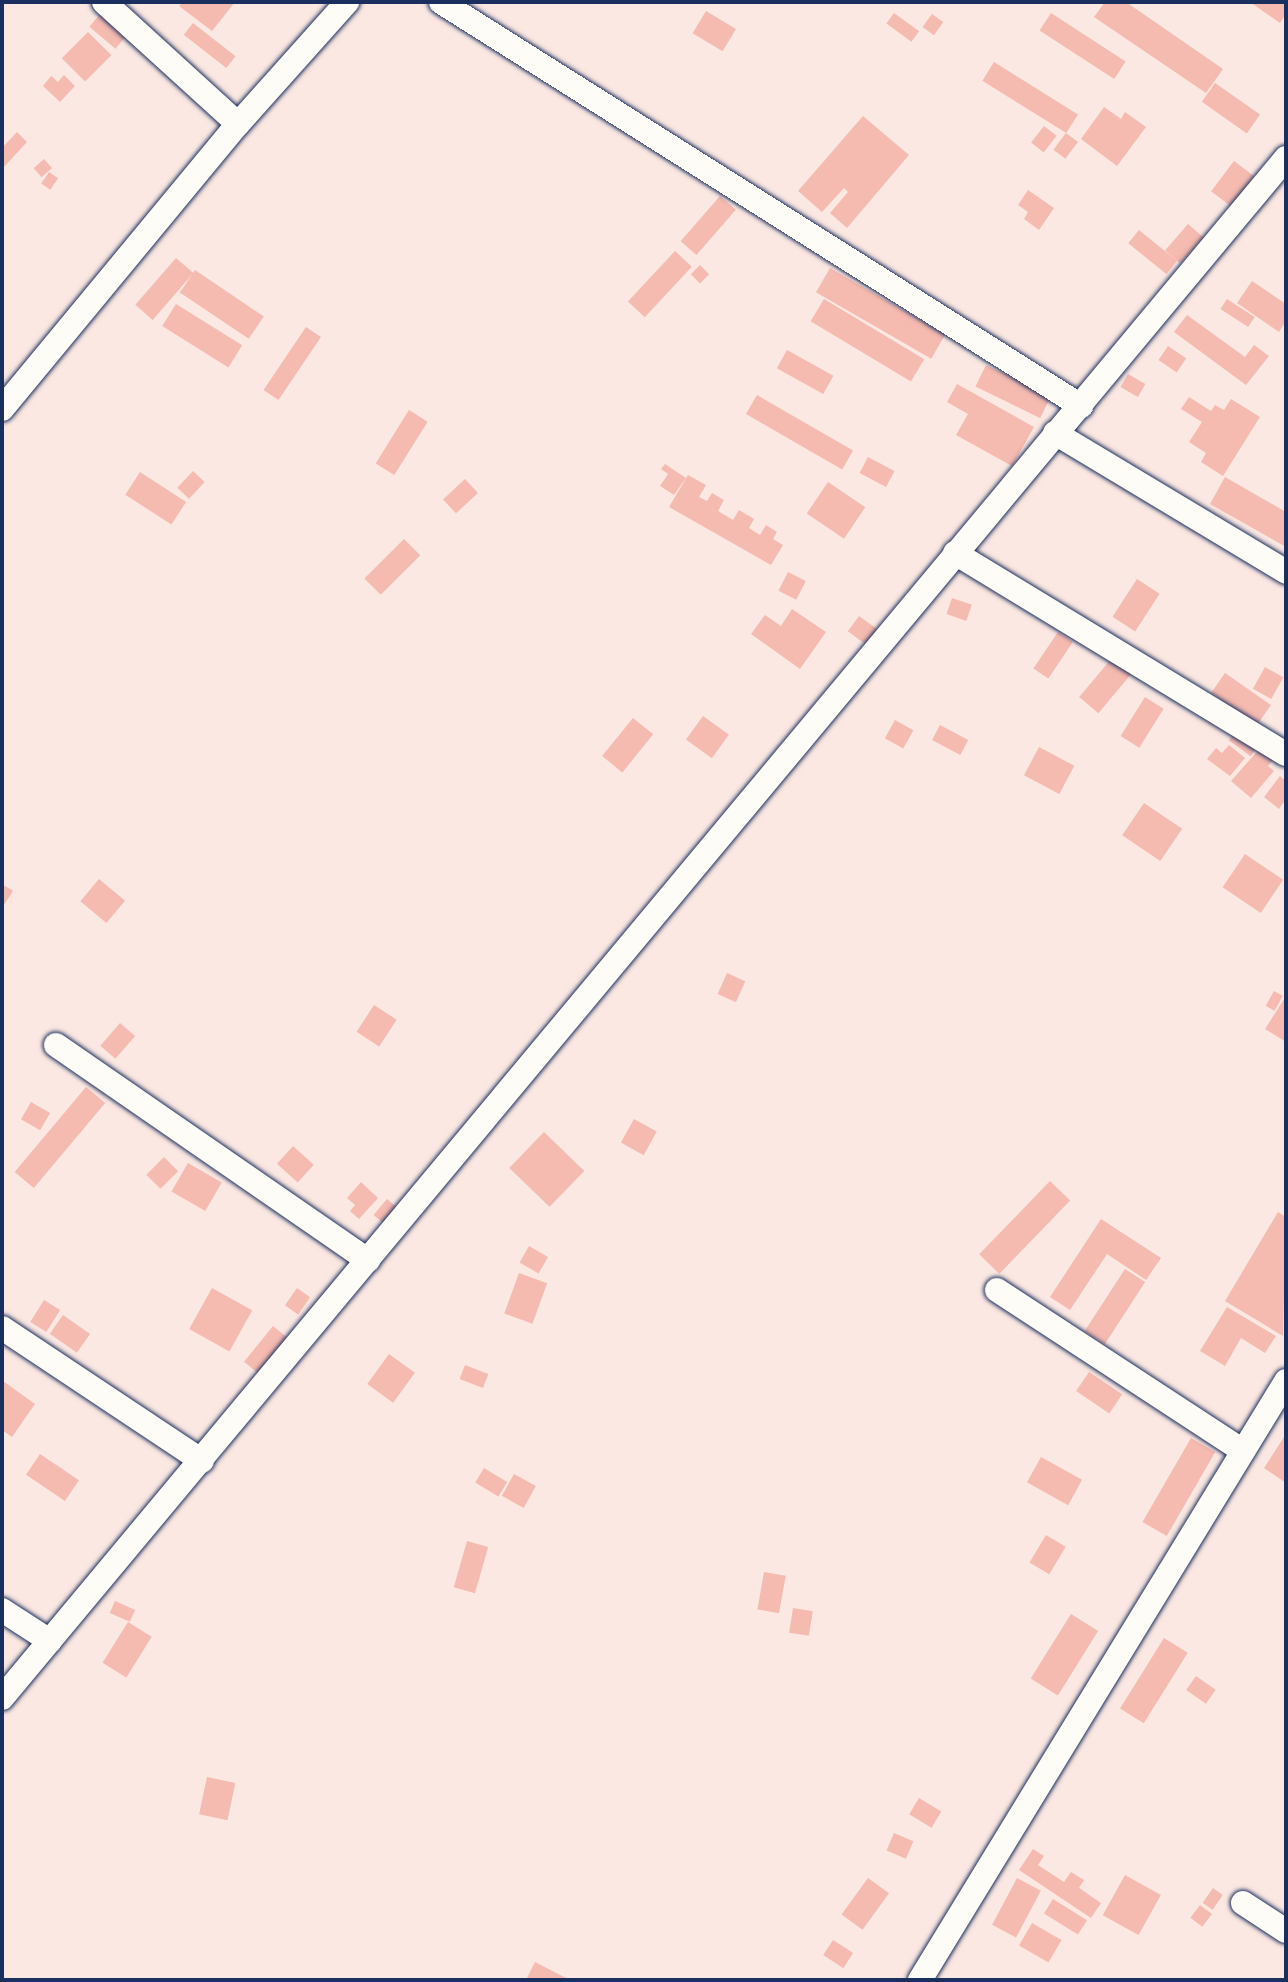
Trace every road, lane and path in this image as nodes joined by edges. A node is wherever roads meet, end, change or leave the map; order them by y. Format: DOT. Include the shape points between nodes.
graph roads {
  1 [pos="104,2"];
  2 [pos="347,2"];
  3 [pos="441,2"];
  4 [pos="238,124"];
  5 [pos="1286,158"];
  6 [pos="1081,406"];
  7 [pos="2,409"];
  8 [pos="1055,433"];
  9 [pos="955,552"];
  10 [pos="1286,572"];
  11 [pos="1286,754"];
  12 [pos="56,1045"];
  13 [pos="368,1260"];
  14 [pos="998,1290"];
  15 [pos="2,1328"];
  16 [pos="1286,1381"];
  17 [pos="1243,1451"];
  18 [pos="202,1461"];
  19 [pos="2,1610"];
  20 [pos="50,1641"];
  21 [pos="2,1698"];
  22 [pos="1243,1903"];
  23 [pos="1286,1931"];
  24 [pos="920,1980"];
  1 -- 4 [label="street"];
  2 -- 4 [label="street"];
  3 -- 6 [label="street"];
  4 -- 7 [label="street"];
  5 -- 6 [label="street"];
  6 -- 8 [label="street"];
  8 -- 9 [label="street"];
  8 -- 10 [label="street"];
  9 -- 11 [label="street"];
  9 -- 13 [label="street"];
  12 -- 13 [label="street"];
  13 -- 18 [label="street"];
  14 -- 17 [label="street"];
  15 -- 18 [label="street"];
  16 -- 17 [label="street"];
  17 -- 24 [label="street"];
  18 -- 20 [label="street"];
  19 -- 20 [label="street"];
  20 -- 21 [label="street"];
  22 -- 23 [label="street"];
}
